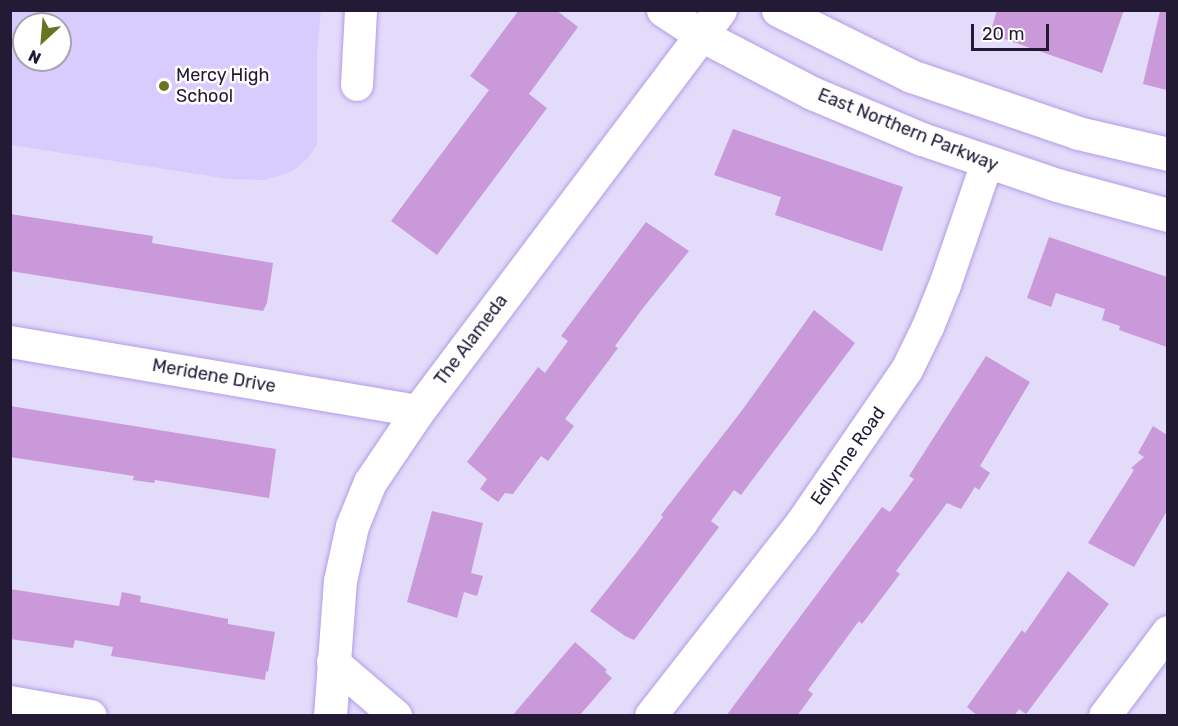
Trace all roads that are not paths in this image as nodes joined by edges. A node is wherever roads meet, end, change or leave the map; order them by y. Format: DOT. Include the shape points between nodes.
graph roads {
  1 [pos="361,10"];
  2 [pos="663,10"];
  3 [pos="778,10"];
  4 [pos="711,23"];
  5 [pos="357,85"];
  6 [pos="1167,154"];
  7 [pos="987,163"];
  8 [pos="1167,214"];
  9 [pos="10,342"];
  10 [pos="418,411"];
  11 [pos="1167,632"];
  12 [pos="333,662"];
  13 [pos="10,702"];
  14 [pos="91,716"];
  15 [pos="330,716"];
  16 [pos="396,716"];
  17 [pos="651,716"];
  18 [pos="1105,716"];
  1 -- 5 [label="street"];
  2 -- 4 [label="main road, East Northern Parkway"];
  3 -- 6 [label="main road" via="911,76 1078,133"];
  4 -- 7 [label="main road, East Northern Parkway" via="854,112"];
  4 -- 10 [label="main road, The Alameda"];
  7 -- 8 [label="main road, East Northern Parkway"];
  7 -- 17 [label="street, Edlynne Road" via="937,306 907,370 801,524"];
  9 -- 10 [label="street, Meridene Drive"];
  10 -- 12 [label="main road, The Alameda" via="370,482 352,526 340,581"];
  11 -- 18 [label="street"];
  12 -- 15 [label="main road, The Alameda"];
  12 -- 16 [label="street"];
  13 -- 14 [label="street"];
}
